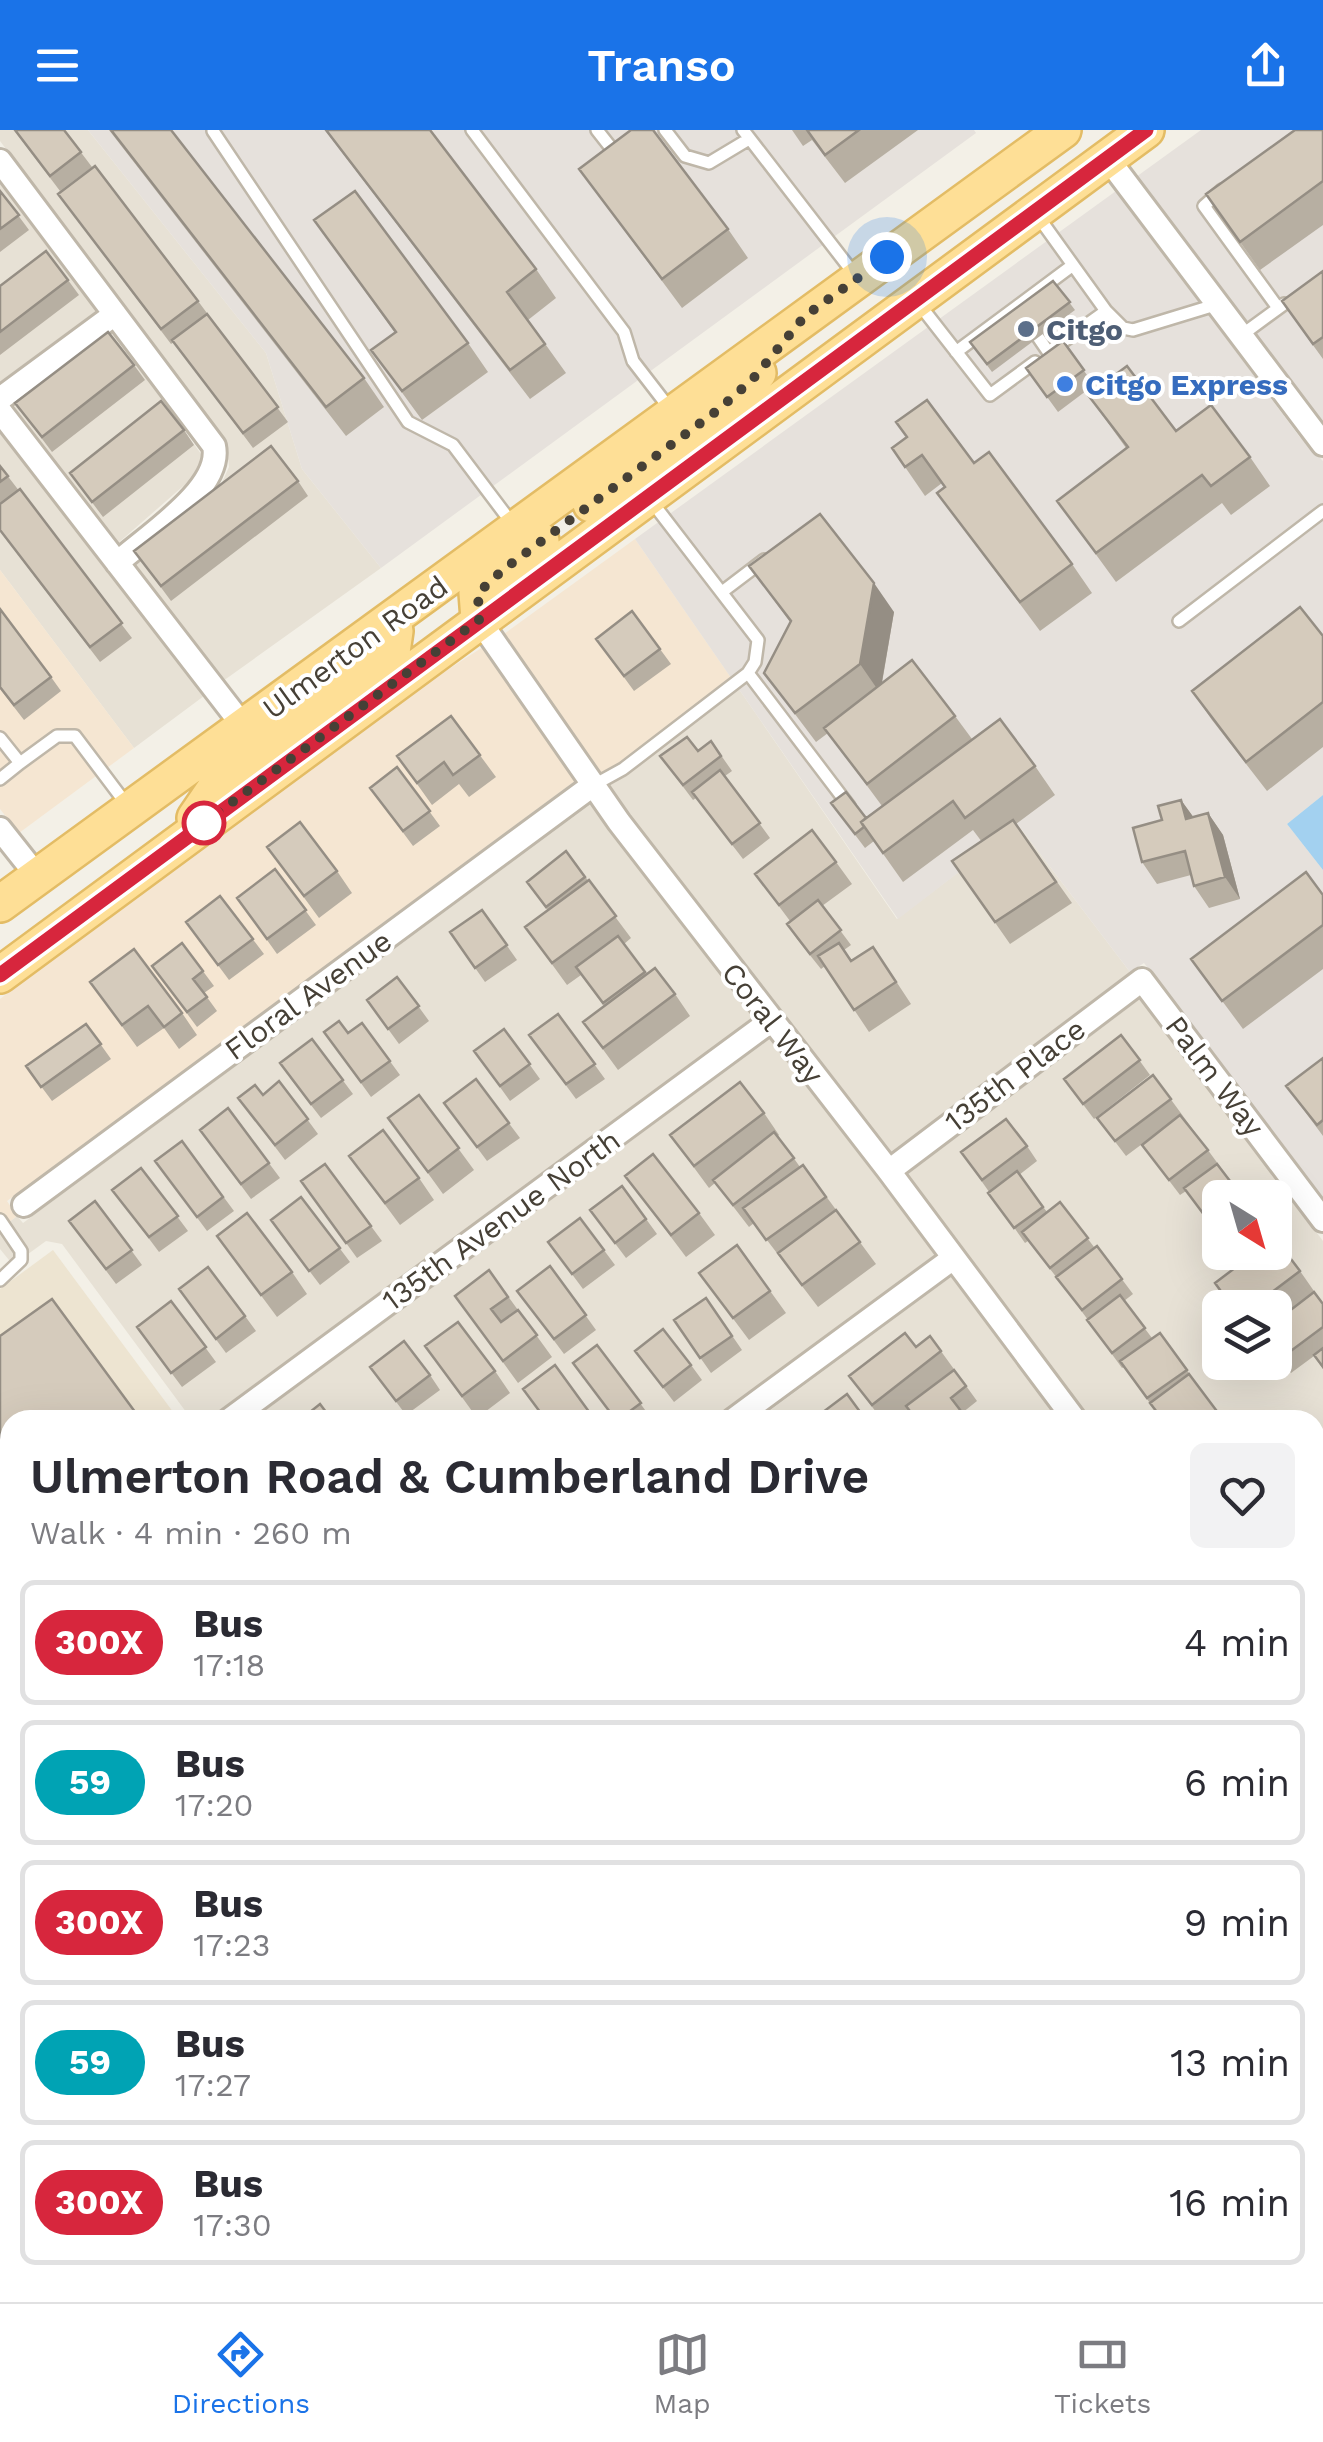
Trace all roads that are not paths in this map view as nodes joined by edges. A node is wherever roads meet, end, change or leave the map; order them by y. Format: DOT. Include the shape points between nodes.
graph roads {
  1 [pos="213,130"];
  2 [pos="472,130"];
  3 [pos="597,130"];
  4 [pos="665,130"];
  5 [pos="1063,130"];
  6 [pos="1146,130"];
  7 [pos="746,134"];
  8 [pos="1108,159"];
  9 [pos="0,161"];
  10 [pos="627,169"];
  11 [pos="1240,177"];
  12 [pos="1036,213"];
  13 [pos="1073,264"];
  14 [pos="857,278"];
  15 [pos="1293,297"];
  16 [pos="917,300"];
  17 [pos="1215,305"];
  18 [pos="1278,308"];
  19 [pos="1106,310"];
  20 [pos="115,314"];
  21 [pos="805,316"];
  22 [pos="1056,323"];
  23 [pos="1038,337"];
  24 [pos="1068,338"];
  25 [pos="1240,338"];
  26 [pos="956,352"];
  27 [pos="1048,352"];
  28 [pos="1013,356"];
  29 [pos="1023,370"];
  30 [pos="0,398"];
  31 [pos="0,411"];
  32 [pos="673,412"];
  33 [pos="1323,444"];
  34 [pos="648,497"];
  35 [pos="1323,511"];
  36 [pos="516,530"];
  37 [pos="782,547"];
  38 [pos="116,562"];
  39 [pos="722,592"];
  40 [pos="479,620"];
  41 [pos="389,622"];
  42 [pos="1179,622"];
  43 [pos="748,673"];
  44 [pos="244,727"];
  45 [pos="0,738"];
  46 [pos="20,763"];
  47 [pos="0,778"];
  48 [pos="593,785"];
  49 [pos="852,809"];
  50 [pos="131,810"];
  51 [pos="0,829"];
  52 [pos="177,843"];
  53 [pos="38,876"];
  54 [pos="0,904"];
  55 [pos="0,975"];
  56 [pos="1142,980"];
  57 [pos="772,1020"];
  58 [pos="889,1171"];
  59 [pos="24,1205"];
  60 [pos="1321,1214"];
  61 [pos="0,1220"];
  62 [pos="952,1259"];
  63 [pos="0,1280"];
  64 [pos="243,1410"];
  65 [pos="748,1410"];
  66 [pos="1067,1410"];
  1 -- 36 [label="lane" via="408,422 453,446"];
  2 -- 32 [label="lane" via="624,332 634,361"];
  3 -- 10 [label="lane"];
  4 -- 7 [label="lane" via="685,156 709,164"];
  5 -- 14 [label="main road, Ulmerton Road"];
  6 -- 8 [label="main road, Ulmerton Road"];
  7 -- 14 [label="lane"];
  8 -- 12 [label="main road, Ulmerton Road"];
  8 -- 17 [label="street"];
  9 -- 20 [label="street"];
  11 -- 18 [label="lane" via="1204,206"];
  12 -- 13 [label="lane"];
  12 -- 16 [label="main road, Ulmerton Road"];
  13 -- 19 [label="lane"];
  13 -- 26 [label="lane" via="1037,298"];
  14 -- 21 [label="main road, Ulmerton Road"];
  15 -- 18 [label="lane"];
  16 -- 26 [label="lane"];
  16 -- 34 [label="main road, Ulmerton Road"];
  17 -- 19 [label="lane" via="1134,330"];
  17 -- 25 [label="street"];
  18 -- 25 [label="lane"];
  19 -- 24 [label="lane"];
  20 -- 30 [label="street"];
  20 -- 38 [label="street" via="214,446 218,461 208,483"];
  21 -- 32 [label="main road, Ulmerton Road"];
  21 -- 40 [label="main road, Ulmerton Road" via="718,410 478,593"];
  22 -- 24 [label="lane"];
  23 -- 27 [label="lane"];
  24 -- 27 [label="lane"];
  25 -- 33 [label="street"];
  26 -- 29 [label="lane" via="990,395"];
  27 -- 29 [label="lane"];
  28 -- 29 [label="lane"];
  31 -- 38 [label="street"];
  32 -- 36 [label="main road, Ulmerton Road"];
  34 -- 39 [label="lane"];
  34 -- 40 [label="main road, Ulmerton Road"];
  35 -- 42 [label="lane"];
  36 -- 41 [label="main road, Ulmerton Road"];
  37 -- 39 [label="lane"];
  38 -- 44 [label="street"];
  39 -- 43 [label="lane" via="758,640"];
  40 -- 48 [label="street, Coral Way"];
  40 -- 52 [label="main road, Ulmerton Road"];
  41 -- 44 [label="main road, Ulmerton Road"];
  41 -- 52 [label="main road" via="392,652 221,780"];
  43 -- 48 [label="lane"];
  43 -- 49 [label="lane"];
  44 -- 50 [label="main road, Ulmerton Road"];
  45 -- 46 [label="lane"];
  46 -- 47 [label="lane"];
  46 -- 50 [label="lane" via="58,736 75,736"];
  48 -- 57 [label="street, Coral Way"];
  48 -- 59 [label="street, Floral Avenue"];
  50 -- 53 [label="main road, Ulmerton Road"];
  51 -- 53 [label="street"];
  52 -- 55 [label="main road, Ulmerton Road"];
  53 -- 54 [label="main road, Ulmerton Road"];
  56 -- 58 [label="street, 135th Place"];
  56 -- 60 [label="street, Palm Way"];
  57 -- 58 [label="street, Coral Way"];
  57 -- 64 [label="street, 135th Avenue North"];
  58 -- 62 [label="street, Coral Way"];
  61 -- 63 [label="lane" via="22,1260"];
  62 -- 65 [label="street"];
  62 -- 66 [label="street, Coral Way"];
}
